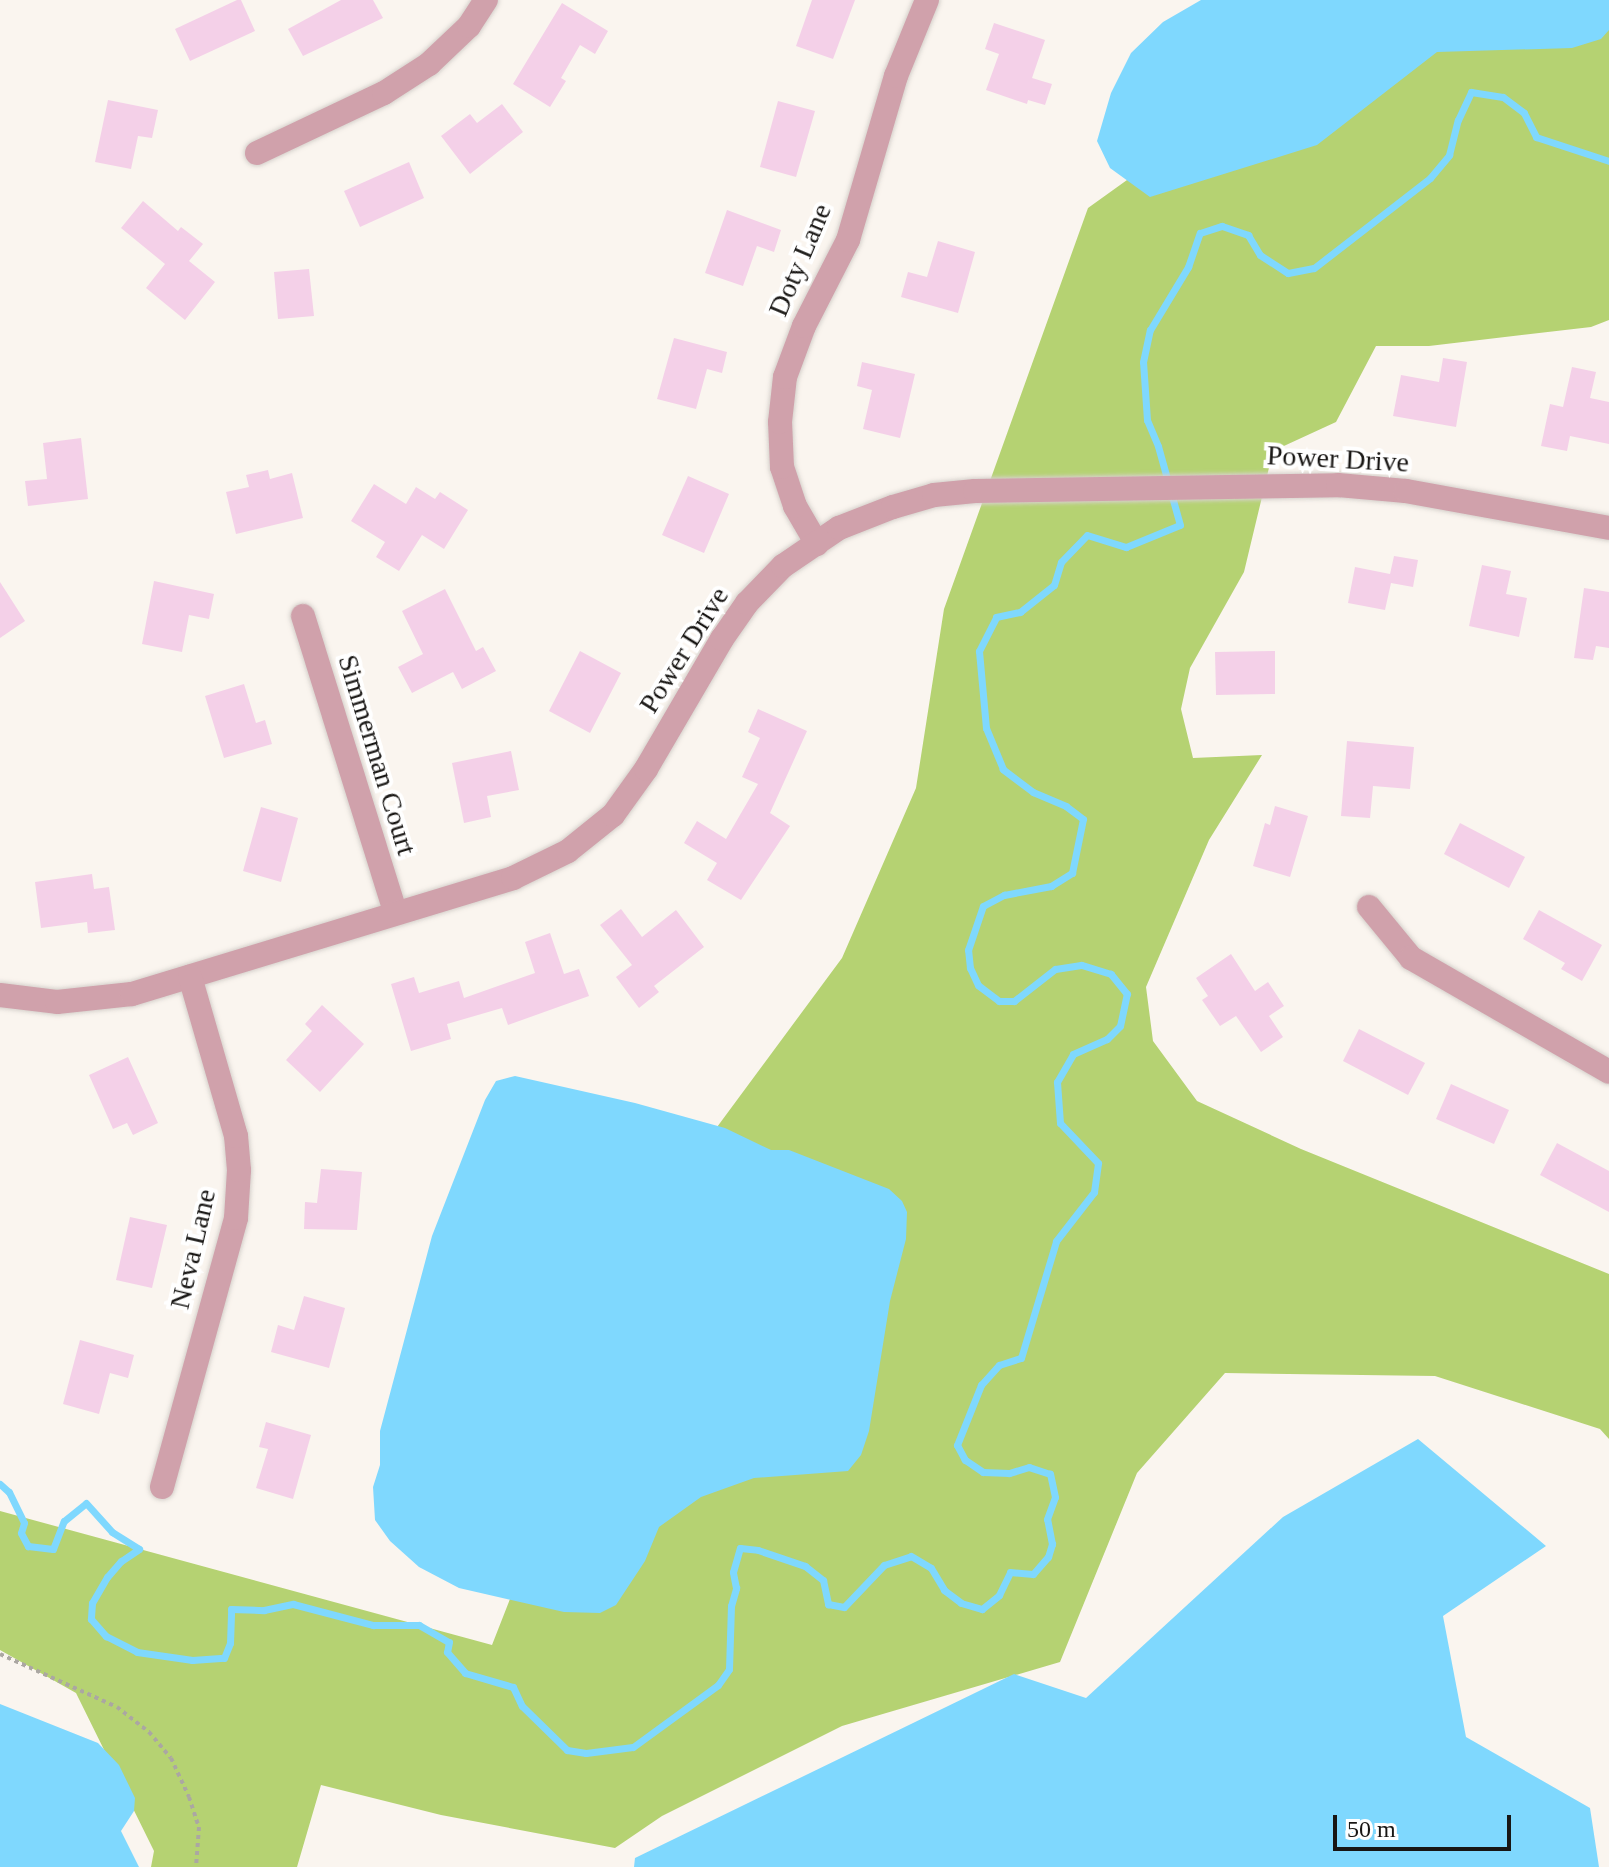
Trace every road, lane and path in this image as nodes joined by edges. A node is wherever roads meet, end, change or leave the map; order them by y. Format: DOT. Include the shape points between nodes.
graph roads {
  1 [pos="486,0"];
  2 [pos="927,0"];
  3 [pos="257,153"];
  4 [pos="1609,528"];
  5 [pos="817,544"];
  6 [pos="303,616"];
  7 [pos="1369,907"];
  8 [pos="395,912"];
  9 [pos="190,977"];
  10 [pos="0,995"];
  11 [pos="1607,1066"];
  12 [pos="162,1487"];
  13 [pos="0,1654"];
  14 [pos="196,1867"];
  1 -- 3 [label="street" via="469,26 429,64 384,93"];
  2 -- 5 [label="street, Doty Lane" via="896,76 848,240 804,326 785,377 782,467 795,506"];
  4 -- 5 [label="street, Power Drive" via="1406,491 1338,485 1099,486 934,495 839,528"];
  5 -- 8 [label="street, Power Drive" via="783,566 747,603 613,815 568,851 513,878"];
  6 -- 8 [label="street, Simmerman Court"];
  7 -- 11 [label="street" via="1411,958"];
  8 -- 9 [label="street, Power Drive"];
  9 -- 10 [label="street, Power Drive" via="85,1001"];
  9 -- 12 [label="street, Neva Lane" via="236,1136 239,1170 236,1218"];
  13 -- 14 [label="path" via="117,1707 149,1732 171,1758 189,1797 199,1827"];
}
